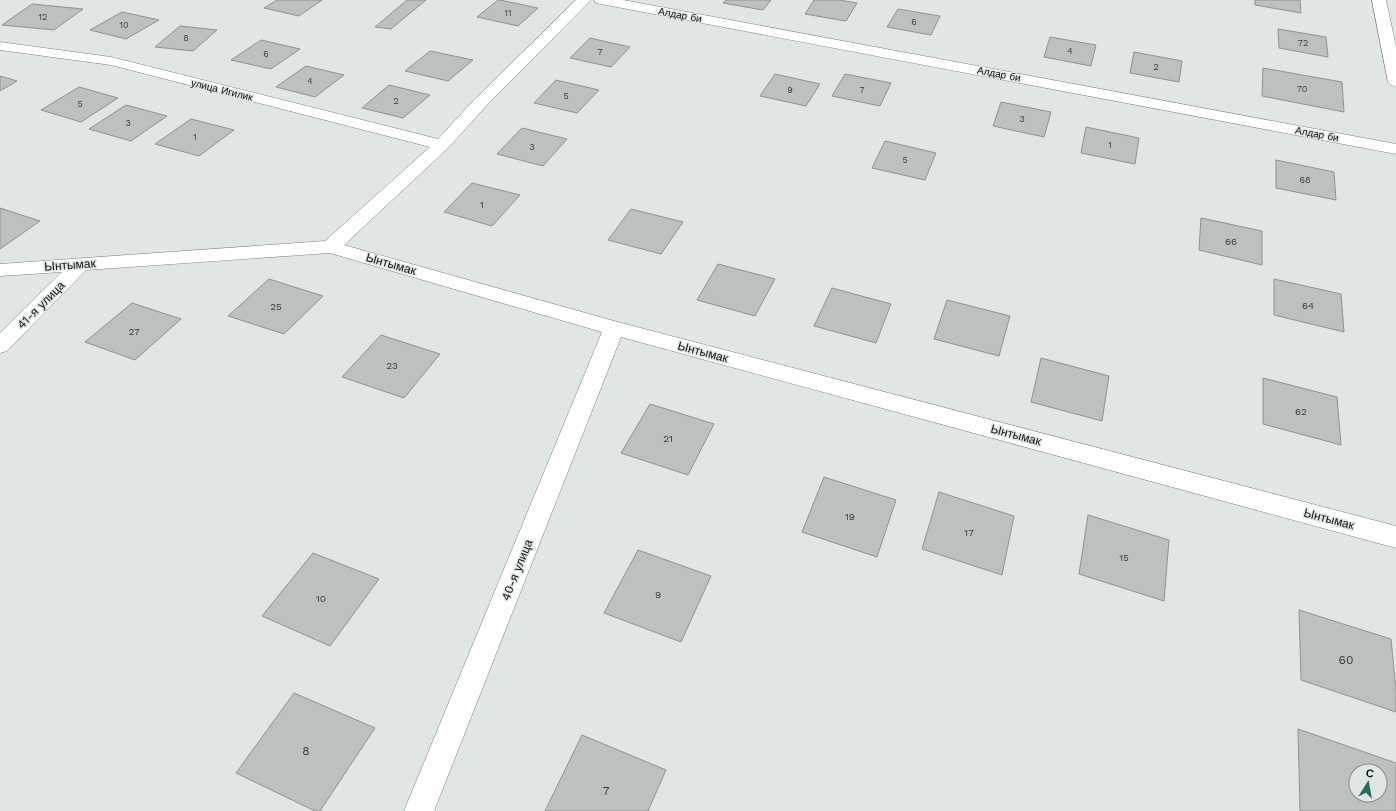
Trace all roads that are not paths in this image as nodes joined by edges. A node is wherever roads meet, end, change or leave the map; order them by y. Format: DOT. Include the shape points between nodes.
graph roads {
  1 [pos="584,0"];
  2 [pos="601,0"];
  3 [pos="1379,0"];
  4 [pos="0,46"];
  5 [pos="1396,82"];
  6 [pos="442,145"];
  7 [pos="1396,149"];
  8 [pos="330,247"];
  9 [pos="82,264"];
  10 [pos="0,270"];
  11 [pos="614,328"];
  12 [pos="0,346"];
  13 [pos="1396,537"];
  14 [pos="419,811"];
  1 -- 6 [label="street" via="481,102"];
  2 -- 7 [label="street, Алдар би"];
  3 -- 5 [label="street"];
  4 -- 6 [label="street, улица Игилик" via="111,62"];
  6 -- 8 [label="street"];
  8 -- 9 [label="street, Ынтымак"];
  8 -- 11 [label="street, Ынтымак"];
  9 -- 10 [label="street, Ынтымак"];
  9 -- 12 [label="street, 41-я улица"];
  11 -- 13 [label="street, Ынтымак"];
  11 -- 14 [label="street, 40-я улица"];
}
